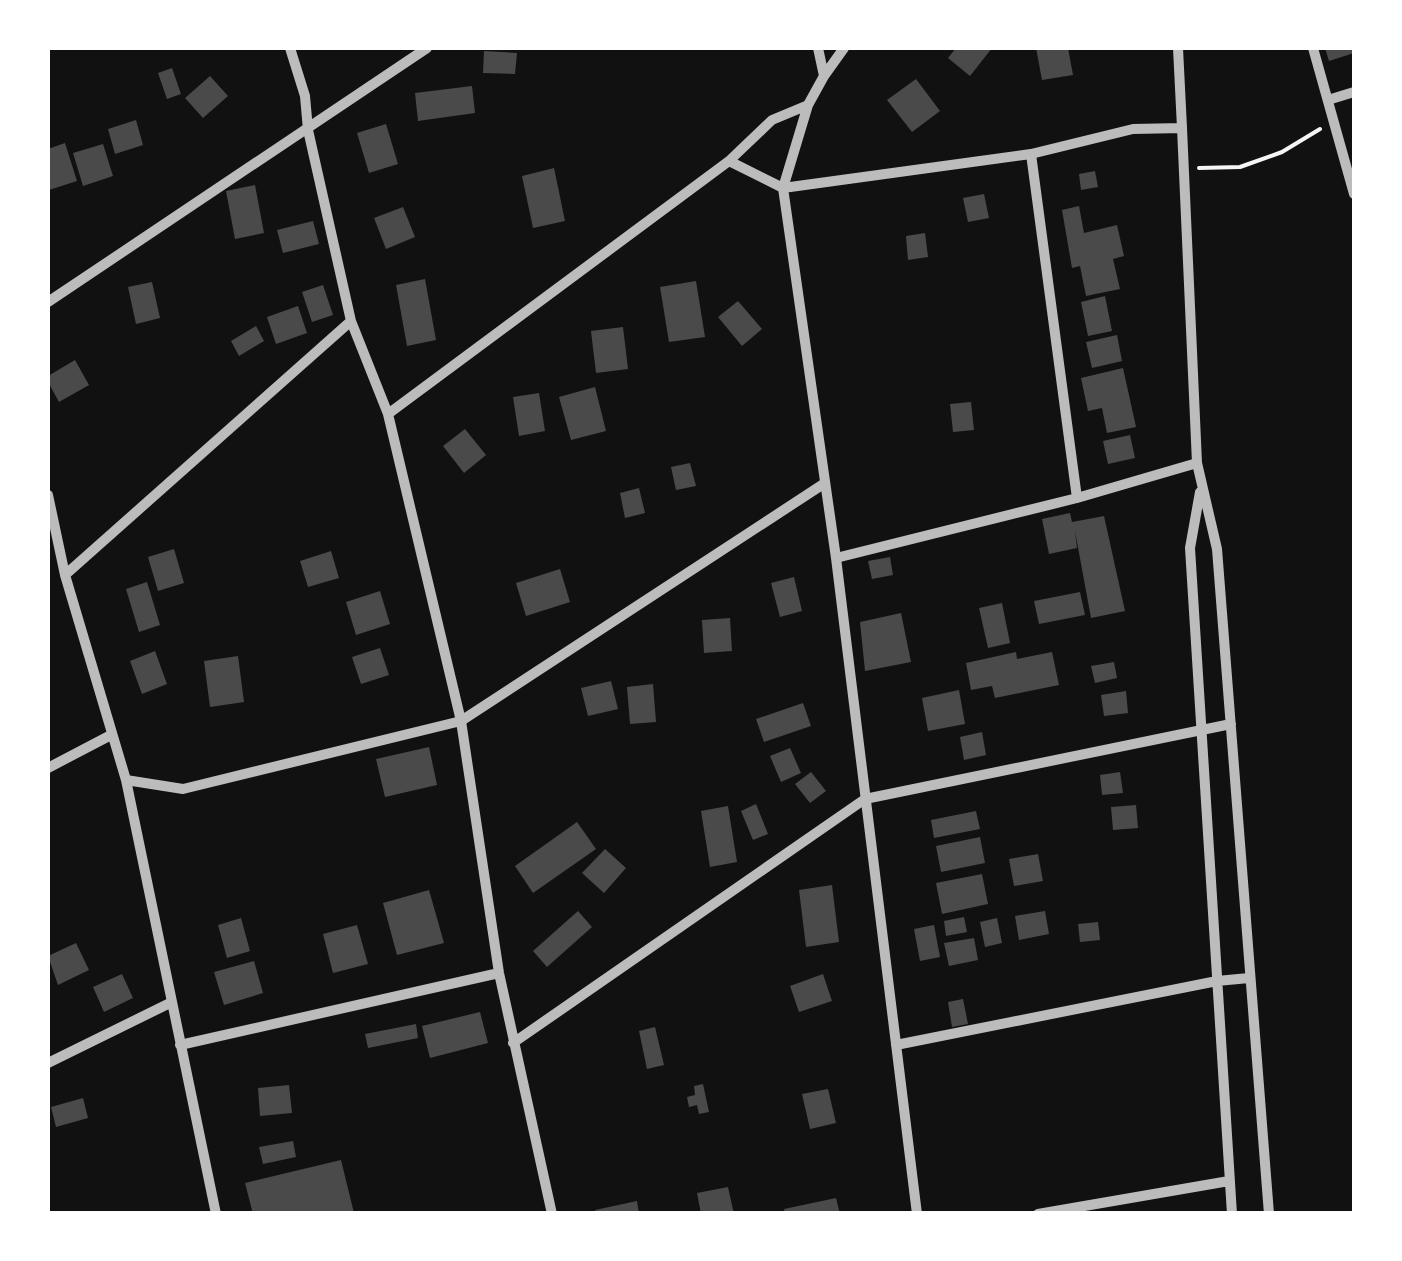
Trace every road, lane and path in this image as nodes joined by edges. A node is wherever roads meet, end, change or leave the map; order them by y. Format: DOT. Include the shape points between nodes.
graph roads {
  1 [pos="290,48"];
  2 [pos="427,48"];
  3 [pos="818,48"];
  4 [pos="844,48"];
  5 [pos="1178,48"];
  6 [pos="1313,48"];
  7 [pos="824,76"];
  8 [pos="1354,92"];
  9 [pos="1328,100"];
  10 [pos="808,105"];
  11 [pos="1334,121"];
  12 [pos="1182,128"];
  13 [pos="308,130"];
  14 [pos="1031,154"];
  15 [pos="729,161"];
  16 [pos="1184,169"];
  17 [pos="783,188"];
  18 [pos="1354,194"];
  19 [pos="48,302"];
  20 [pos="351,320"];
  21 [pos="388,414"];
  22 [pos="1197,464"];
  23 [pos="825,483"];
  24 [pos="1201,486"];
  25 [pos="48,495"];
  26 [pos="1077,498"];
  27 [pos="836,558"];
  28 [pos="65,575"];
  29 [pos="461,721"];
  30 [pos="1231,724"];
  31 [pos="1200,730"];
  32 [pos="110,736"];
  33 [pos="48,768"];
  34 [pos="126,780"];
  35 [pos="866,799"];
  36 [pos="499,973"];
  37 [pos="1248,978"];
  38 [pos="1217,981"];
  39 [pos="172,1002"];
  40 [pos="513,1043"];
  41 [pos="180,1045"];
  42 [pos="896,1046"];
  43 [pos="48,1063"];
  44 [pos="1229,1181"];
  45 [pos="216,1214"];
  46 [pos="552,1214"];
  47 [pos="917,1214"];
  48 [pos="1038,1214"];
  49 [pos="1232,1214"];
  50 [pos="1269,1214"];
  1 -- 13 [label="street"];
  2 -- 13 [label="street"];
  3 -- 7 [label="street"];
  4 -- 7 [label="street"];
  5 -- 12 [label="street"];
  6 -- 9 [label="street"];
  7 -- 10 [label="street"];
  8 -- 9 [label="street"];
  9 -- 11 [label="street"];
  10 -- 15 [label="street" via="772,120"];
  10 -- 17 [label="street"];
  11 -- 16 [label="path" via="1240,167"];
  11 -- 18 [label="street"];
  12 -- 14 [label="street" via="1133,129"];
  12 -- 16 [label="street"];
  13 -- 19 [label="street"];
  13 -- 20 [label="street"];
  14 -- 17 [label="street"];
  14 -- 26 [label="street"];
  15 -- 17 [label="street"];
  15 -- 21 [label="street"];
  16 -- 22 [label="street"];
  17 -- 23 [label="street"];
  20 -- 21 [label="street"];
  20 -- 28 [label="street"];
  21 -- 29 [label="street"];
  22 -- 24 [label="street"];
  22 -- 26 [label="street"];
  23 -- 27 [label="street"];
  23 -- 29 [label="street"];
  24 -- 30 [label="street" via="1217,548"];
  24 -- 31 [label="street" via="1190,548"];
  25 -- 28 [label="street"];
  26 -- 27 [label="street"];
  27 -- 35 [label="street"];
  28 -- 32 [label="street"];
  29 -- 34 [label="street" via="182,789"];
  29 -- 36 [label="street"];
  30 -- 31 [label="street"];
  30 -- 37 [label="street"];
  31 -- 35 [label="street"];
  31 -- 38 [label="street"];
  32 -- 33 [label="street"];
  32 -- 34 [label="street"];
  34 -- 39 [label="street"];
  35 -- 40 [label="street"];
  35 -- 42 [label="street"];
  36 -- 40 [label="street"];
  36 -- 41 [label="street"];
  37 -- 38 [label="street"];
  37 -- 50 [label="street"];
  38 -- 42 [label="street"];
  38 -- 44 [label="street"];
  39 -- 41 [label="street"];
  39 -- 43 [label="street"];
  40 -- 46 [label="street"];
  41 -- 45 [label="street"];
  42 -- 47 [label="street"];
  44 -- 48 [label="street"];
  44 -- 49 [label="street"];
}
